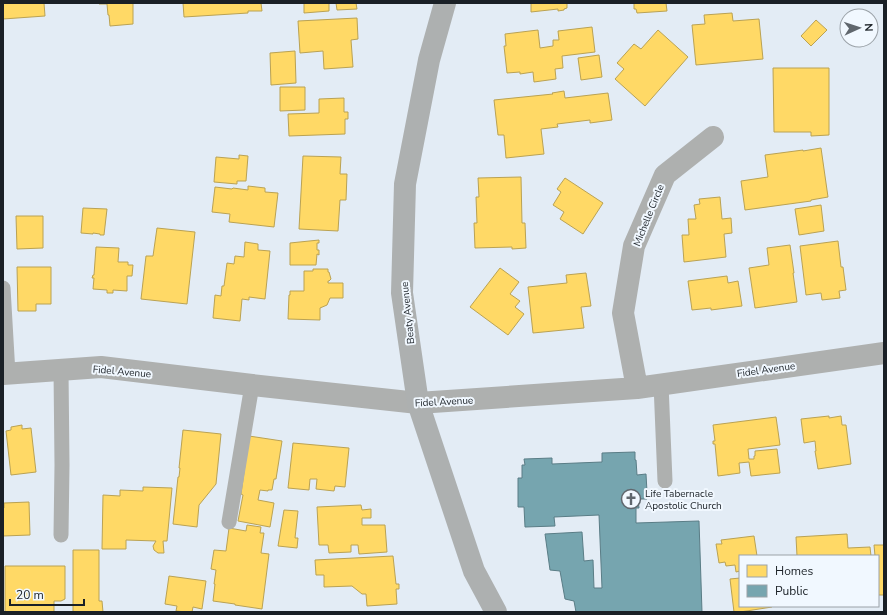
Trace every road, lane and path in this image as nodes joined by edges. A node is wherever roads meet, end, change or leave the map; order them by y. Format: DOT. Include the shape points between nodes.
graph roads {
  1 [pos="445,3"];
  2 [pos="713,137"];
  3 [pos="3,288"];
  4 [pos="884,353"];
  5 [pos="61,370"];
  6 [pos="6,374"];
  7 [pos="661,384"];
  8 [pos="252,385"];
  9 [pos="637,388"];
  10 [pos="418,403"];
  11 [pos="665,481"];
  12 [pos="229,522"];
  13 [pos="60,535"];
  14 [pos="496,612"];
  1 -- 10 [label="street, Beaty Avenue" via="429,60 405,184 402,293"];
  2 -- 9 [label="street, Michelle Circle" via="665,174 634,246 623,313"];
  3 -- 6 [label="lane"];
  4 -- 7 [label="street, Fidel Avenue"];
  5 -- 6 [label="street, Fidel Avenue"];
  5 -- 8 [label="street, Fidel Avenue" via="101,367"];
  5 -- 13 [label="lane"];
  7 -- 9 [label="street, Fidel Avenue"];
  7 -- 11 [label="lane"];
  8 -- 10 [label="street, Fidel Avenue"];
  8 -- 12 [label="lane"];
  9 -- 10 [label="street, Fidel Avenue"];
  10 -- 14 [label="street, Beaty Avenue" via="474,571"];
}
